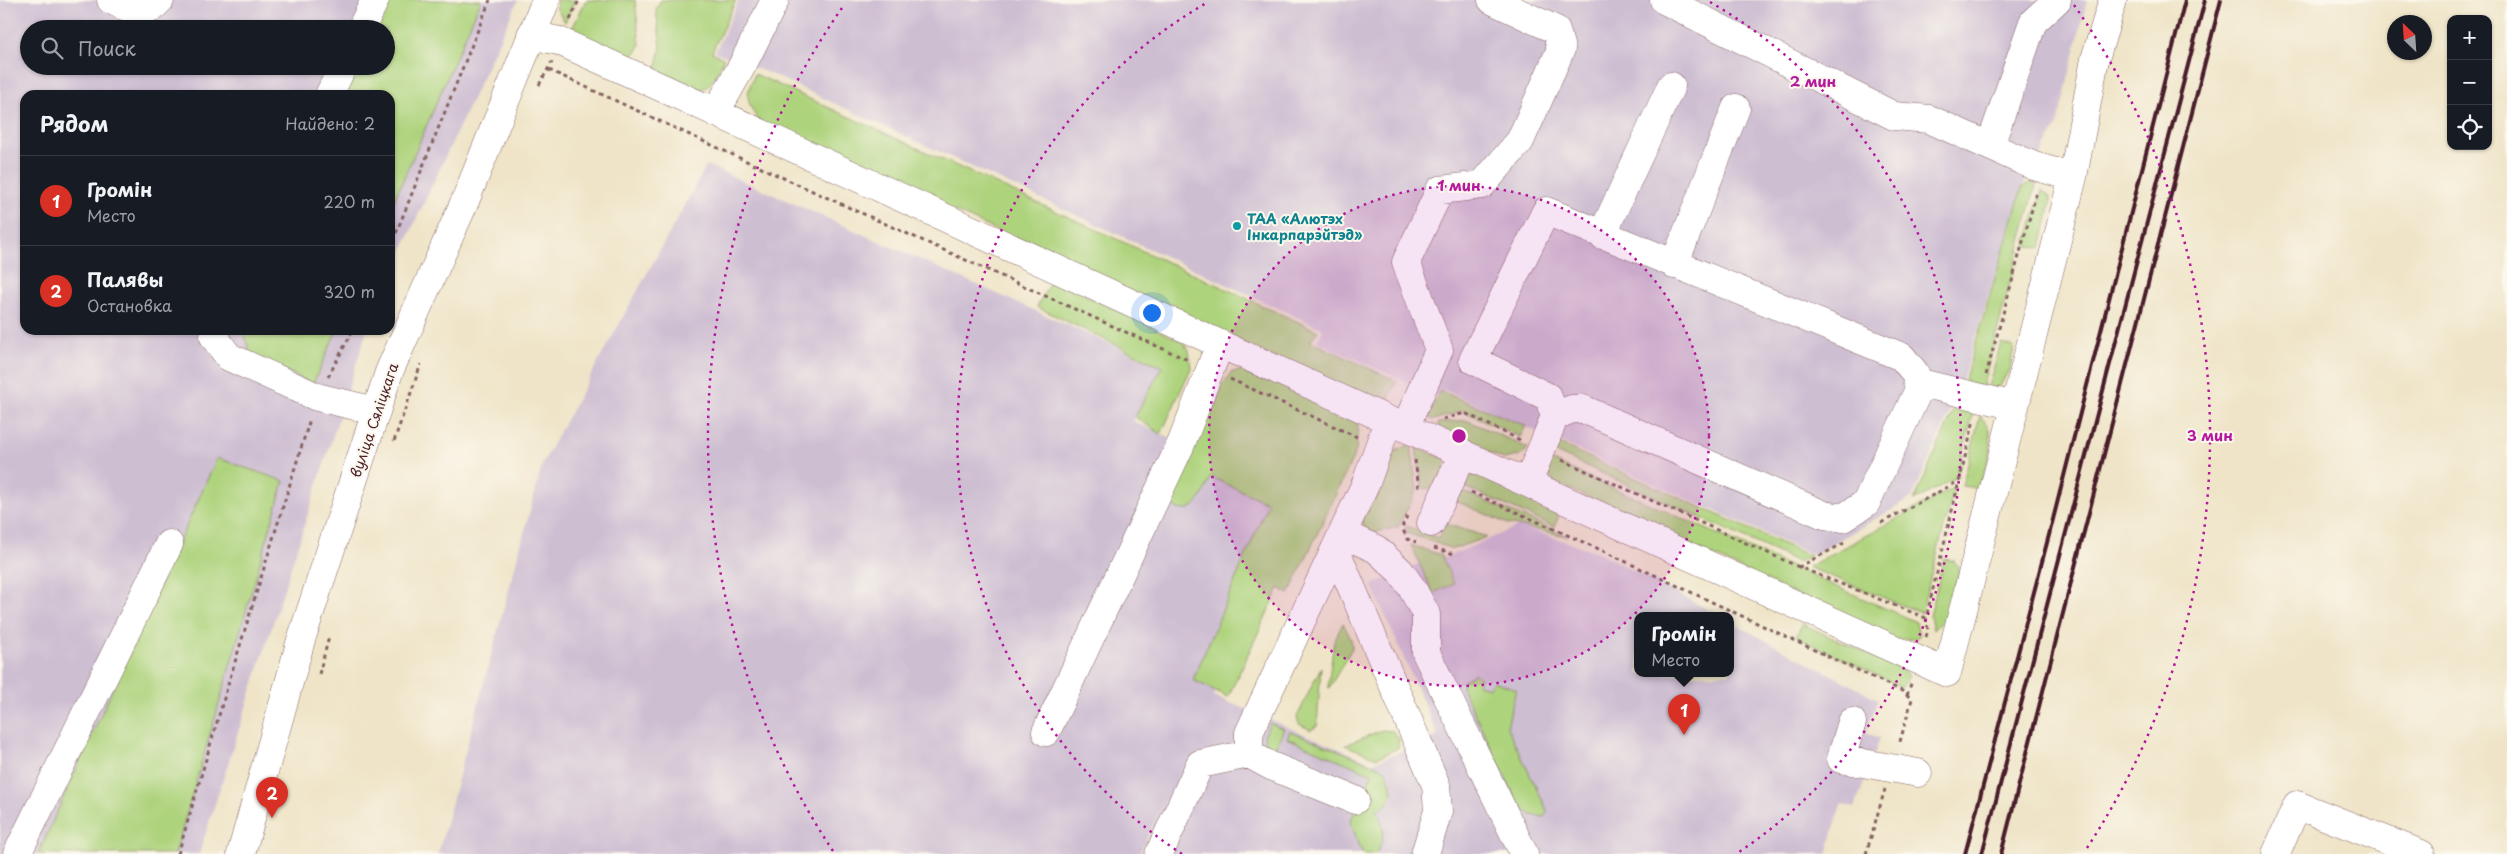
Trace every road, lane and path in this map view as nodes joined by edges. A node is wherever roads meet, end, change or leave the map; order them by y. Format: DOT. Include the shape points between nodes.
graph roads {
  1 [pos="110,0"];
  2 [pos="160,0"];
  3 [pos="374,0"];
  4 [pos="490,0"];
  5 [pos="546,0"];
  6 [pos="775,0"];
  7 [pos="1492,0"];
  8 [pos="1664,0"];
  9 [pos="2057,0"];
  10 [pos="2113,0"];
  11 [pos="365,20"];
  12 [pos="531,35"];
  13 [pos="339,75"];
  14 [pos="1671,86"];
  15 [pos="331,90"];
  16 [pos="536,90"];
  17 [pos="1736,108"];
  18 [pos="716,112"];
  19 [pos="1990,146"];
  20 [pos="2043,169"];
  21 [pos="2073,177"];
  22 [pos="395,236"];
  23 [pos="1602,236"];
  24 [pos="1674,265"];
  25 [pos="215,335"];
  26 [pos="350,335"];
  27 [pos="1220,344"];
  28 [pos="421,363"];
  29 [pos="1209,370"];
  30 [pos="1918,382"];
  31 [pos="317,397"];
  32 [pos="1979,398"];
  33 [pos="2015,406"];
  34 [pos="376,412"];
  35 [pos="1555,416"];
  36 [pos="1437,420"];
  37 [pos="1397,424"];
  38 [pos="1379,447"];
  39 [pos="392,448"];
  40 [pos="1542,451"];
  41 [pos="1463,453"];
  42 [pos="1959,480"];
  43 [pos="1450,482"];
  44 [pos="1528,482"];
  45 [pos="1431,523"];
  46 [pos="1875,526"];
  47 [pos="1850,540"];
  48 [pos="1339,543"];
  49 [pos="169,544"];
  50 [pos="1799,567"];
  51 [pos="1926,618"];
  52 [pos="332,628"];
  53 [pos="1919,660"];
  54 [pos="318,676"];
  55 [pos="1907,695"];
  56 [pos="1852,722"];
  57 [pos="1046,732"];
  58 [pos="1249,754"];
  59 [pos="1892,768"];
  60 [pos="1918,773"];
  61 [pos="1355,800"];
  62 [pos="17,854"];
  63 [pos="178,854"];
  64 [pos="241,854"];
  65 [pos="1159,854"];
  66 [pos="1425,854"];
  67 [pos="1524,854"];
  68 [pos="1866,854"];
  69 [pos="2276,854"];
  70 [pos="2421,854"];
  1 -- 2 [label="main road" via="133,10 152,8"];
  3 -- 11 [label="main road"];
  4 -- 22 [label="path"];
  5 -- 12 [label="main road, вуліца Сяліцкага"];
  6 -- 18 [label="main road"];
  7 -- 37 [label="main road" via="1556,30 1560,49 1520,141 1482,185 1440,190 1406,262 1439,350"];
  8 -- 19 [label="main road" via="1894,116 1929,118"];
  9 -- 19 [label="main road" via="2033,22"];
  10 -- 21 [label="main road" via="2096,59"];
  12 -- 18 [label="main road" via="559,41"];
  12 -- 34 [label="main road, вуліца Сяліцкага" via="465,201 389,372"];
  13 -- 15 [label="main road"];
  14 -- 23 [label="main road"];
  16 -- 29 [label="path" via="549,70"];
  17 -- 24 [label="main road"];
  18 -- 27 [label="main road"];
  19 -- 20 [label="main road"];
  20 -- 21 [label="main road"];
  20 -- 32 [label="path"];
  21 -- 33 [label="main road"];
  23 -- 24 [label="main road"];
  23 -- 35 [label="main road" via="1546,211 1472,360 1548,397"];
  24 -- 30 [label="main road" via="1902,357 1915,372"];
  25 -- 31 [label="main road" via="228,357"];
  26 -- 31 [label="path"];
  27 -- 29 [label="main road"];
  27 -- 37 [label="main road"];
  28 -- 39 [label="path"];
  29 -- 38 [label="path"];
  29 -- 57 [label="main road" via="1181,444"];
  30 -- 32 [label="main road"];
  30 -- 35 [label="main road" via="1919,389 1866,503 1843,518 1824,515 1583,409 1572,409"];
  31 -- 34 [label="main road"];
  31 -- 63 [label="path"];
  32 -- 33 [label="main road"];
  32 -- 42 [label="path"];
  33 -- 53 [label="main road" via="1947,673"];
  34 -- 64 [label="main road, вуліца Сяліцкага" via="301,640"];
  35 -- 40 [label="main road"];
  36 -- 40 [label="path" via="1465,413"];
  37 -- 38 [label="main road"];
  37 -- 41 [label="main road"];
  38 -- 48 [label="main road"];
  40 -- 44 [label="main road"];
  40 -- 50 [label="path"];
  41 -- 43 [label="main road"];
  41 -- 44 [label="main road"];
  42 -- 46 [label="path"];
  42 -- 51 [label="path"];
  43 -- 45 [label="main road"];
  43 -- 55 [label="path" via="1778,632"];
  44 -- 53 [label="main road"];
  47 -- 50 [label="path"];
  48 -- 58 [label="main road" via="1249,733"];
  48 -- 66 [label="main road" via="1436,785 1438,811"];
  48 -- 67 [label="main road" via="1376,549 1400,571 1412,588 1426,614 1426,652"];
  49 -- 62 [label="main road"];
  50 -- 51 [label="path"];
  51 -- 53 [label="path" via="1928,630"];
  52 -- 54 [label="path"];
  53 -- 55 [label="path"];
  55 -- 59 [label="path" via="1912,699"];
  56 -- 59 [label="main road" via="1841,759"];
  58 -- 61 [label="main road"];
  58 -- 65 [label="main road" via="1200,764"];
  59 -- 60 [label="main road"];
  59 -- 68 [label="path"];
  69 -- 70 [label="main road" via="2297,805"];
}
